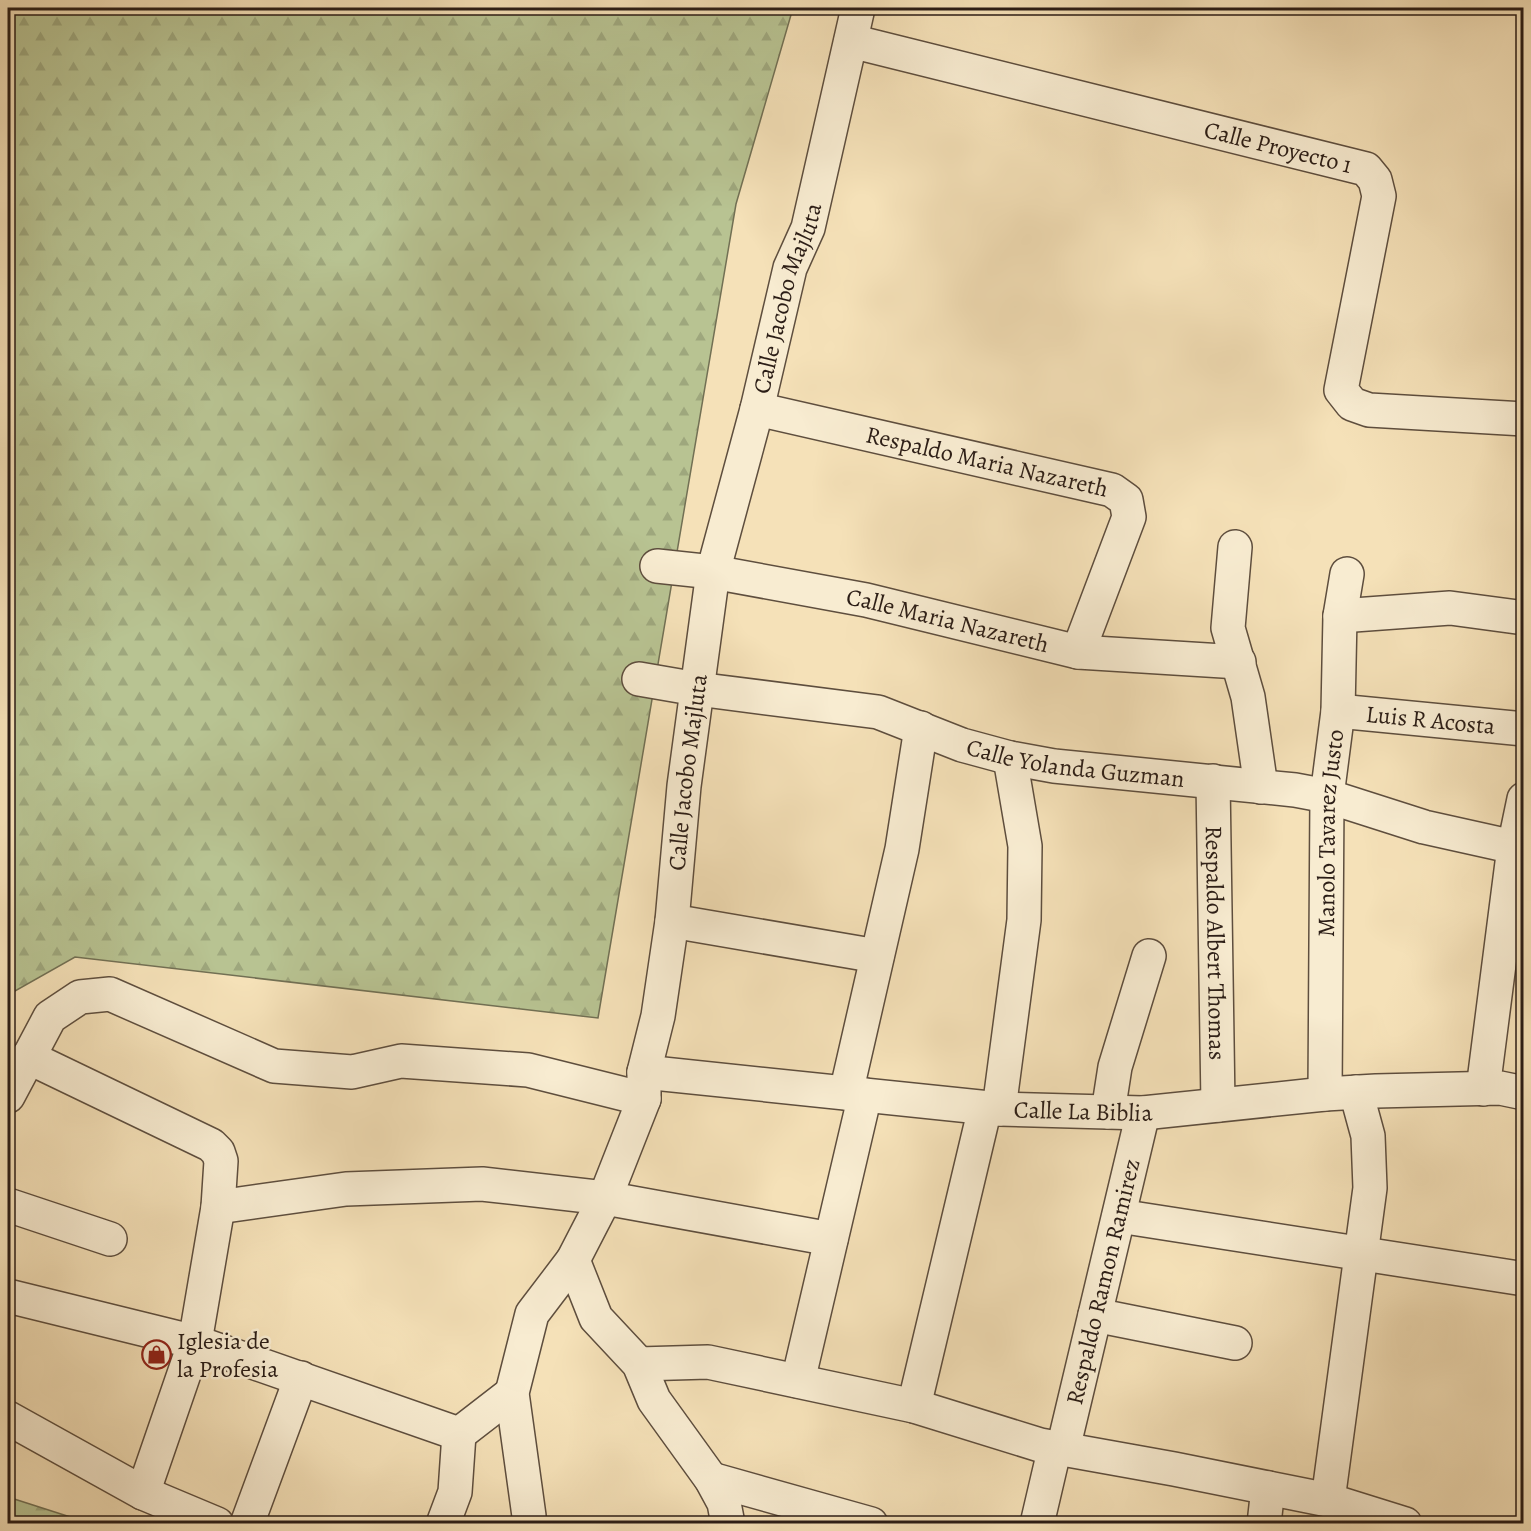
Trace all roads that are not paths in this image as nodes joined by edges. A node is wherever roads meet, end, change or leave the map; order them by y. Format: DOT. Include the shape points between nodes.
graph roads {
  1 [pos="858,8"];
  2 [pos="851,41"];
  3 [pos="757,409"];
  4 [pos="1524,418"];
  5 [pos="1235,547"];
  6 [pos="657,566"];
  7 [pos="713,572"];
  8 [pos="1347,574"];
  9 [pos="1340,616"];
  10 [pos="1524,618"];
  11 [pos="1078,652"];
  12 [pos="1239,663"];
  13 [pos="639,679"];
  14 [pos="697,689"];
  15 [pos="1338,711"];
  16 [pos="921,728"];
  17 [pos="1524,729"];
  18 [pos="1010,758"];
  19 [pos="1213,781"];
  20 [pos="1261,787"];
  21 [pos="1327,796"];
  22 [pos="1524,799"];
  23 [pos="1516,862"];
  24 [pos="672,921"];
  25 [pos="877,956"];
  26 [pos="1149,956"];
  27 [pos="28,1057"];
  28 [pos="644,1085"];
  29 [pos="1483,1089"];
  30 [pos="1524,1092"];
  31 [pos="1341,1093"];
  32 [pos="855,1094"];
  33 [pos="8,1096"];
  34 [pos="1218,1105"];
  35 [pos="992,1108"];
  36 [pos="1107,1112"];
  37 [pos="1143,1113"];
  38 [pos="605,1198"];
  39 [pos="8,1205"];
  40 [pos="218,1207"];
  41 [pos="1119,1216"];
  42 [pos="111,1239"];
  43 [pos="831,1239"];
  44 [pos="1360,1254"];
  45 [pos="573,1260"];
  46 [pos="1524,1279"];
  47 [pos="8,1296"];
  48 [pos="1095,1315"];
  49 [pos="195,1341"];
  50 [pos="1235,1343"];
  51 [pos="639,1364"];
  52 [pos="301,1378"];
  53 [pos="798,1381"];
  54 [pos="512,1393"];
  55 [pos="914,1406"];
  56 [pos="8,1418"];
  57 [pos="459,1434"];
  58 [pos="1059,1448"];
  59 [pos="711,1479"];
  60 [pos="1268,1488"];
  61 [pos="143,1493"];
  62 [pos="1328,1500"];
  63 [pos="217,1524"];
  64 [pos="247,1524"];
  65 [pos="443,1524"];
  66 [pos="528,1524"];
  67 [pos="728,1524"];
  68 [pos="871,1524"];
  69 [pos="1037,1524"];
  70 [pos="1264,1524"];
  71 [pos="1405,1524"];
  1 -- 2 [label="street, Calle Jacobo Majluta"];
  2 -- 3 [label="street, Calle Jacobo Majluta" via="808,228 789,268"];
  2 -- 4 [label="street, Calle Proyecto 1" via="1366,169 1375,180 1379,196 1341,390 1352,404 1369,410"];
  3 -- 7 [label="street, Calle Jacobo Majluta"];
  3 -- 11 [label="street, Respaldo Maria Nazareth" via="1112,490 1126,500 1129,517"];
  5 -- 12 [label="street" via="1228,628"];
  6 -- 7 [label="street, Calle Maria Nazareth"];
  7 -- 11 [label="street, Calle Maria Nazareth" via="866,600"];
  7 -- 14 [label="street, Calle Jacobo Majluta"];
  8 -- 9 [label="street, Manolo Tavarez Justo"];
  9 -- 10 [label="street" via="1450,608"];
  9 -- 15 [label="street, Manolo Tavarez Justo"];
  11 -- 12 [label="street, Calle Maria Nazareth"];
  12 -- 20 [label="street"];
  13 -- 14 [label="street, Calle Yolanda Guzman"];
  14 -- 16 [label="street, Calle Yolanda Guzman" via="878,712"];
  14 -- 24 [label="street, Calle Jacobo Majluta"];
  15 -- 17 [label="street, Luis R Acosta"];
  15 -- 21 [label="street, Manolo Tavarez Justo"];
  16 -- 18 [label="street, Calle Yolanda Guzman" via="962,745"];
  16 -- 25 [label="street" via="902,849"];
  18 -- 19 [label="street, Calle Yolanda Guzman"];
  18 -- 35 [label="street" via="1025,846 1024,920"];
  19 -- 20 [label="street, Calle Yolanda Guzman"];
  19 -- 34 [label="street, Respaldo Albert Thomas"];
  20 -- 21 [label="street, Calle Yolanda Guzman"];
  21 -- 23 [label="street, Calle Yolanda Guzman"];
  21 -- 31 [label="street, Manolo Tavarez Justo"];
  22 -- 23 [label="street"];
  23 -- 29 [label="street"];
  24 -- 25 [label="street"];
  24 -- 28 [label="street, Calle Jacobo Majluta"];
  25 -- 32 [label="street"];
  26 -- 36 [label="street" via="1115,1067"];
  27 -- 28 [label="street, Calle La Biblia" via="50,1017 80,997 110,994 274,1066 352,1072 401,1061 528,1070"];
  27 -- 33 [label="street, Calle La Biblia"];
  27 -- 40 [label="street" via="211,1145 221,1161"];
  28 -- 32 [label="street, Calle La Biblia"];
  28 -- 38 [label="street, Calle Jacobo Majluta"];
  29 -- 30 [label="street, Calle La Biblia"];
  29 -- 31 [label="street, Calle La Biblia"];
  31 -- 34 [label="street, Calle La Biblia"];
  31 -- 44 [label="street, Manolo Tavarez Justo" via="1368,1136 1370,1188"];
  32 -- 35 [label="street, Calle La Biblia"];
  32 -- 43 [label="street"];
  34 -- 37 [label="street, Calle La Biblia"];
  35 -- 36 [label="street, Calle La Biblia"];
  35 -- 55 [label="street"];
  36 -- 37 [label="street, Calle La Biblia"];
  37 -- 41 [label="street, Respaldo Ramon Ramirez"];
  38 -- 40 [label="street" via="482,1184 346,1189"];
  38 -- 43 [label="street"];
  38 -- 45 [label="street, Calle Jacobo Majluta"];
  39 -- 42 [label="street"];
  40 -- 49 [label="street"];
  41 -- 44 [label="street"];
  41 -- 48 [label="street, Respaldo Ramon Ramirez"];
  43 -- 53 [label="street"];
  44 -- 46 [label="street"];
  44 -- 62 [label="street, Manolo Tavarez Justo"];
  45 -- 51 [label="street" via="596,1318"];
  45 -- 54 [label="street, Calle Jacobo Majluta" via="532,1314"];
  47 -- 49 [label="street"];
  48 -- 50 [label="street"];
  48 -- 58 [label="street, Respaldo Ramon Ramirez"];
  49 -- 52 [label="street"];
  49 -- 61 [label="street"];
  51 -- 53 [label="street" via="708,1362"];
  51 -- 59 [label="street" via="654,1400"];
  52 -- 57 [label="street"];
  52 -- 64 [label="street"];
  53 -- 55 [label="street"];
  54 -- 57 [label="street"];
  54 -- 66 [label="street, Calle Jacobo Majluta"];
  55 -- 58 [label="street"];
  56 -- 61 [label="street"];
  57 -- 65 [label="street" via="455,1492"];
  58 -- 60 [label="street"];
  58 -- 69 [label="street, Respaldo Ramon Ramirez"];
  59 -- 67 [label="street" via="724,1503"];
  59 -- 68 [label="street"];
  60 -- 62 [label="street"];
  60 -- 70 [label="street"];
  61 -- 63 [label="street"];
  62 -- 71 [label="street"];
}
